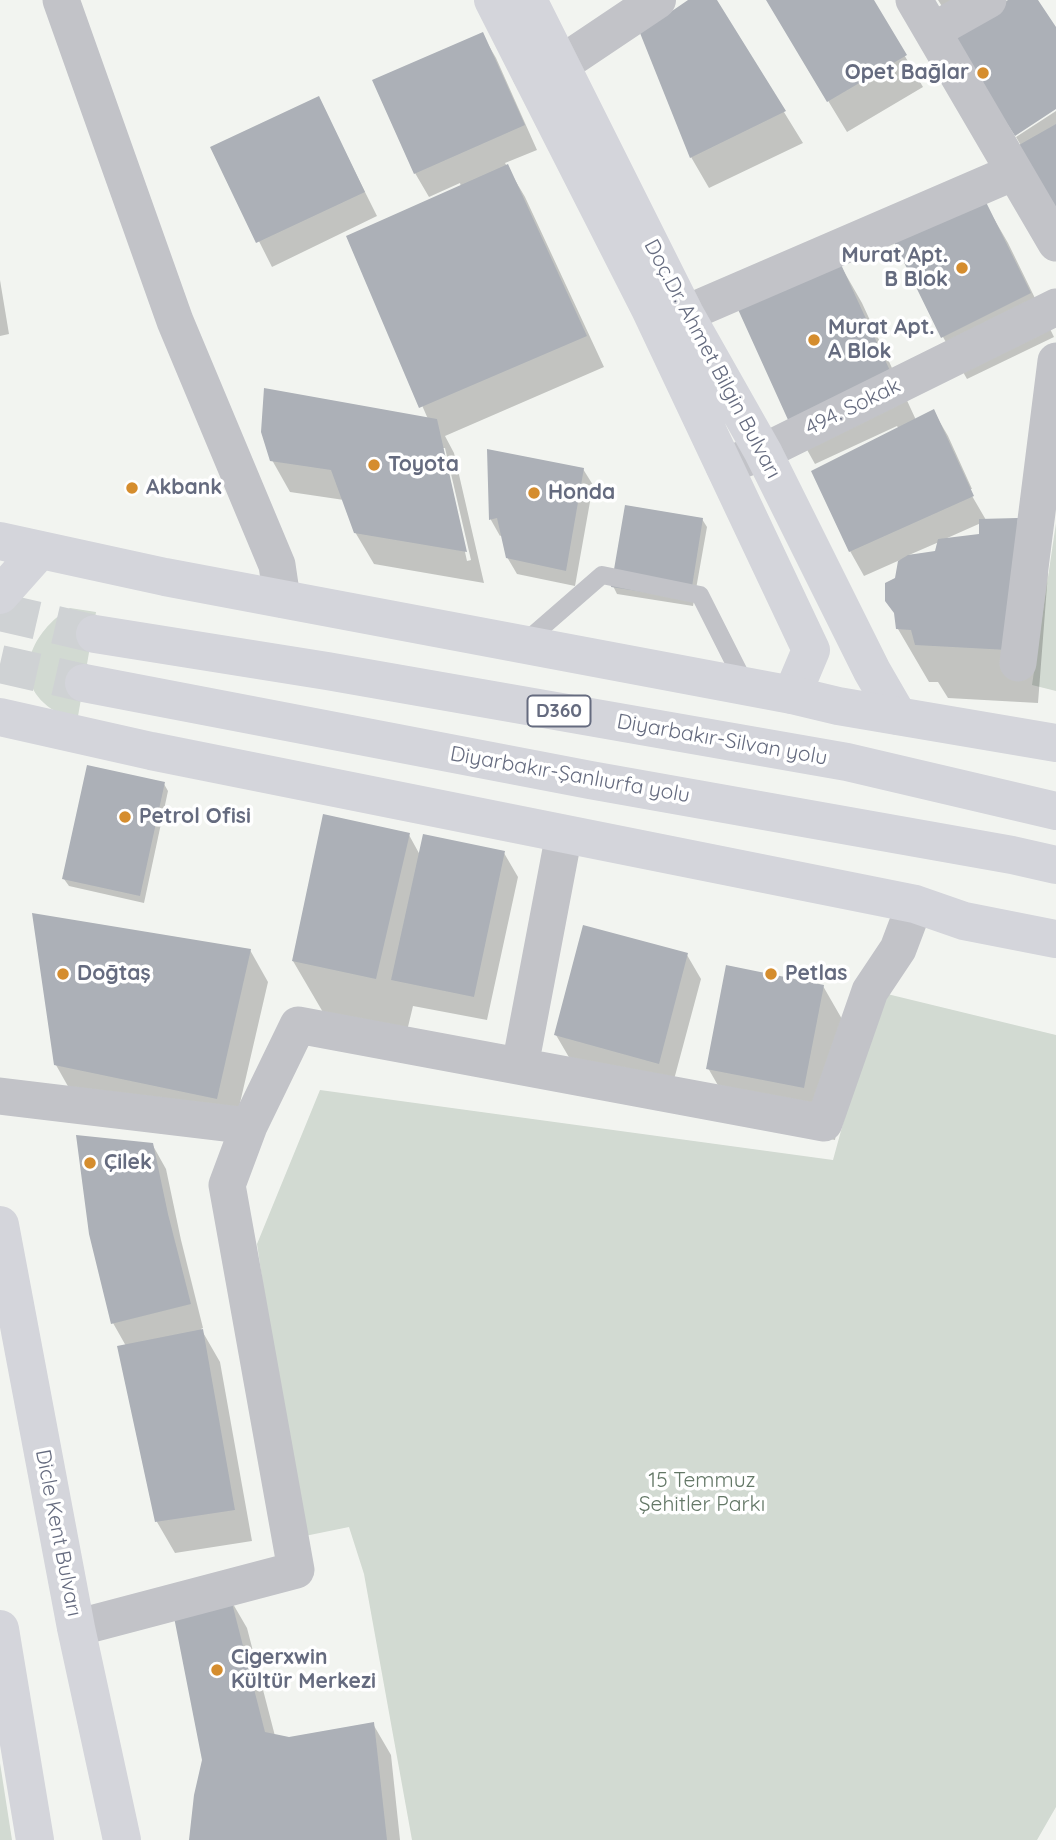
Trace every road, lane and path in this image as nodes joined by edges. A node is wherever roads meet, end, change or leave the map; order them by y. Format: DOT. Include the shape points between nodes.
graph roads {
  1 [pos="61,0"];
  2 [pos="657,0"];
  3 [pos="915,0"];
  4 [pos="988,0"];
  5 [pos="511,1"];
  6 [pos="933,31"];
  7 [pos="546,70"];
  8 [pos="1014,172"];
  9 [pos="1056,243"];
  10 [pos="1056,307"];
  11 [pos="685,314"];
  12 [pos="1056,361"];
  13 [pos="764,452"];
  14 [pos="724,466"];
  15 [pos="0,541"];
  16 [pos="40,550"];
  17 [pos="0,596"];
  18 [pos="282,599"];
  19 [pos="95,634"];
  20 [pos="522,645"];
  21 [pos="1018,663"];
  22 [pos="84,683"];
  23 [pos="746,687"];
  24 [pos="792,695"];
  25 [pos="898,716"];
  26 [pos="7,721"];
  27 [pos="1056,743"];
  28 [pos="1044,807"];
  29 [pos="868,829"];
  30 [pos="564,834"];
  31 [pos="1056,865"];
  32 [pos="1056,885"];
  33 [pos="915,905"];
  34 [pos="1056,939"];
  35 [pos="520,1066"];
  36 [pos="0,1096"];
  37 [pos="249,1126"];
  38 [pos="0,1225"];
  39 [pos="76,1628"];
  40 [pos="1,1644"];
  41 [pos="35,1840"];
  42 [pos="122,1840"];
  1 -- 18 [label="street" via="174,321 277,565"];
  2 -- 7 [label="street"];
  3 -- 6 [label="street"];
  4 -- 6 [label="street"];
  5 -- 7 [label="main road, Doç.Dr. Ahmet Bilgin Bulvarı"];
  6 -- 8 [label="street"];
  7 -- 11 [label="main road, Doç.Dr. Ahmet Bilgin Bulvarı"];
  7 -- 14 [label="main road, Doç.Dr. Ahmet Bilgin Bulvarı"];
  8 -- 9 [label="street"];
  8 -- 11 [label="street"];
  10 -- 13 [label="street, 494. Sokak"];
  11 -- 13 [label="main road, Doç.Dr. Ahmet Bilgin Bulvarı"];
  12 -- 21 [label="street"];
  13 -- 14 [label="street, 494. Sokak"];
  13 -- 25 [label="main road, Doç.Dr. Ahmet Bilgin Bulvarı"];
  14 -- 24 [label="main road, Doç.Dr. Ahmet Bilgin Bulvarı" via="811,650"];
  15 -- 16 [label="main road"];
  16 -- 17 [label="main road"];
  16 -- 18 [label="main road"];
  18 -- 20 [label="main road"];
  19 -- 28 [label="main road, Diyarbakır-Silvan yolu / D360" via="847,762"];
  20 -- 23 [label="main road"];
  20 -- 23 [label="lane" via="602,575 700,595"];
  22 -- 29 [label="main road, Diyarbakır-Şanlıurfa yolu"];
  23 -- 24 [label="main road"];
  24 -- 25 [label="main road"];
  25 -- 27 [label="main road"];
  26 -- 30 [label="main road"];
  29 -- 31 [label="main road, Diyarbakır-Şanlıurfa yolu"];
  29 -- 32 [label="main road"];
  30 -- 33 [label="main road"];
  30 -- 35 [label="street"];
  33 -- 34 [label="main road" via="964,921"];
  33 -- 35 [label="street" via="898,949 870,991 824,1123"];
  35 -- 37 [label="street" via="298,1025"];
  36 -- 37 [label="street"];
  37 -- 39 [label="street" via="227,1185 296,1570"];
  38 -- 39 [label="main road, Dicle Kent Bulvarı"];
  39 -- 42 [label="main road, Dicle Kent Bulvarı"];
  40 -- 41 [label="main road"];
}
